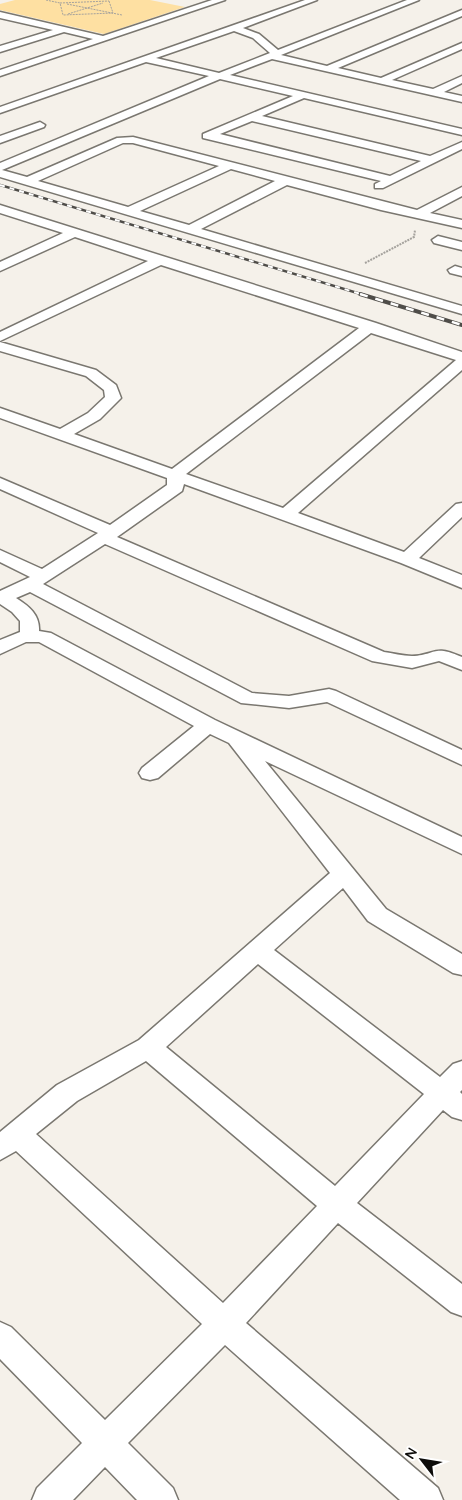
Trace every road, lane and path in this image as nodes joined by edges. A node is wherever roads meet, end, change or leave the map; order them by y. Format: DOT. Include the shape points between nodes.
graph roads {
  1 [pos="46,0"];
  2 [pos="110,0"];
  3 [pos="221,0"];
  4 [pos="313,0"];
  5 [pos="415,0"];
  6 [pos="60,3"];
  7 [pos="184,3"];
  8 [pos="201,7"];
  9 [pos="86,8"];
  10 [pos="113,13"];
  11 [pos="462,13"];
  12 [pos="0,15"];
  13 [pos="63,15"];
  14 [pos="126,16"];
  15 [pos="168,18"];
  16 [pos="18,19"];
  17 [pos="188,22"];
  18 [pos="0,25"];
  19 [pos="207,26"];
  20 [pos="231,29"];
  21 [pos="62,30"];
  22 [pos="104,39"];
  23 [pos="462,46"];
  24 [pos="0,49"];
  25 [pos="275,55"];
  26 [pos="147,59"];
  27 [pos="327,69"];
  28 [pos="0,73"];
  29 [pos="219,76"];
  30 [pos="462,79"];
  31 [pos="381,81"];
  32 [pos="433,93"];
  33 [pos="301,96"];
  34 [pos="462,99"];
  35 [pos="0,110"];
  36 [pos="251,117"];
  37 [pos="40,124"];
  38 [pos="462,132"];
  39 [pos="210,135"];
  40 [pos="0,140"];
  41 [pos="462,145"];
  42 [pos="173,150"];
  43 [pos="432,160"];
  44 [pos="232,165"];
  45 [pos="0,166"];
  46 [pos="0,173"];
  47 [pos="392,180"];
  48 [pos="28,181"];
  49 [pos="285,181"];
  50 [pos="462,191"];
  51 [pos="351,198"];
  52 [pos="0,209"];
  53 [pos="129,211"];
  54 [pos="420,214"];
  55 [pos="462,224"];
  56 [pos="191,229"];
  57 [pos="74,233"];
  58 [pos="438,240"];
  59 [pos="462,246"];
  60 [pos="160,260"];
  61 [pos="2,265"];
  62 [pos="342,275"];
  63 [pos="462,310"];
  64 [pos="371,326"];
  65 [pos="0,337"];
  66 [pos="0,346"];
  67 [pos="462,356"];
  68 [pos="462,362"];
  69 [pos="0,413"];
  70 [pos="61,435"];
  71 [pos="175,474"];
  72 [pos="0,483"];
  73 [pos="462,508"];
  74 [pos="286,516"];
  75 [pos="108,535"];
  76 [pos="0,555"];
  77 [pos="407,559"];
  78 [pos="36,580"];
  79 [pos="462,582"];
  80 [pos="1,597"];
  81 [pos="29,634"];
  82 [pos="0,648"];
  83 [pos="462,664"];
  84 [pos="208,725"];
  85 [pos="235,737"];
  86 [pos="462,758"];
  87 [pos="150,773"];
  88 [pos="462,846"];
  89 [pos="344,874"];
  90 [pos="258,951"];
  91 [pos="462,966"];
  92 [pos="148,1047"];
  93 [pos="462,1072"];
  94 [pos="452,1102"];
  95 [pos="8,1141"];
  96 [pos="336,1205"];
  97 [pos="462,1302"];
  98 [pos="224,1324"];
  99 [pos="0,1337"];
  100 [pos="104,1444"];
  101 [pos="49,1500"];
  102 [pos="161,1500"];
  103 [pos="426,1500"];
  1 -- 6 [label="path"];
  2 -- 6 [label="path"];
  2 -- 9 [label="path"];
  2 -- 10 [label="path"];
  3 -- 8 [label="street"];
  4 -- 20 [label="street"];
  5 -- 25 [label="street"];
  6 -- 9 [label="path"];
  6 -- 13 [label="path"];
  7 -- 8 [label="street"];
  8 -- 15 [label="street"];
  9 -- 10 [label="path"];
  9 -- 13 [label="path"];
  10 -- 13 [label="path"];
  10 -- 14 [label="path"];
  11 -- 27 [label="street"];
  12 -- 16 [label="street"];
  15 -- 17 [label="street"];
  15 -- 22 [label="street"];
  16 -- 18 [label="street"];
  16 -- 21 [label="street"];
  19 -- 20 [label="street"];
  20 -- 25 [label="street" via="256,36"];
  20 -- 26 [label="street"];
  21 -- 22 [label="street"];
  21 -- 24 [label="street"];
  22 -- 28 [label="street"];
  23 -- 31 [label="street"];
  25 -- 27 [label="street"];
  25 -- 29 [label="street"];
  26 -- 29 [label="street"];
  26 -- 35 [label="street"];
  27 -- 31 [label="street"];
  29 -- 33 [label="street"];
  29 -- 45 [label="street"];
  30 -- 32 [label="street"];
  31 -- 32 [label="street"];
  32 -- 34 [label="street"];
  33 -- 36 [label="street"];
  33 -- 38 [label="street"];
  36 -- 39 [label="street"];
  36 -- 43 [label="street"];
  37 -- 40 [label="street"];
  39 -- 42 [label="street"];
  39 -- 47 [label="street"];
  41 -- 43 [label="street"];
  42 -- 44 [label="street"];
  42 -- 48 [label="street" via="121,140"];
  43 -- 47 [label="street"];
  44 -- 49 [label="street"];
  44 -- 53 [label="street"];
  46 -- 48 [label="street"];
  47 -- 51 [label="street"];
  48 -- 53 [label="street"];
  49 -- 51 [label="street"];
  49 -- 56 [label="street"];
  50 -- 54 [label="street"];
  51 -- 54 [label="street"];
  52 -- 57 [label="street"];
  53 -- 56 [label="street"];
  54 -- 55 [label="street"];
  54 -- 62 [label="path" via="414,236"];
  56 -- 62 [label="street"];
  57 -- 60 [label="street"];
  57 -- 61 [label="street"];
  58 -- 59 [label="street"];
  60 -- 64 [label="street"];
  60 -- 65 [label="street"];
  62 -- 63 [label="street"];
  64 -- 67 [label="street"];
  64 -- 71 [label="street"];
  66 -- 70 [label="street" via="91,373 111,388 113,398 94,416"];
  68 -- 74 [label="street"];
  69 -- 70 [label="street"];
  70 -- 71 [label="street"];
  71 -- 74 [label="street"];
  71 -- 75 [label="street" via="176,487"];
  72 -- 75 [label="street"];
  73 -- 77 [label="street"];
  74 -- 77 [label="street"];
  75 -- 78 [label="street"];
  75 -- 83 [label="street" via="379,658 412,662 441,655"];
  76 -- 78 [label="street"];
  77 -- 79 [label="street"];
  78 -- 80 [label="street" via="11,595"];
  78 -- 86 [label="street" via="248,699 289,702 328,695"];
  80 -- 81 [label="street" via="19,608 30,620"];
  81 -- 82 [label="street"];
  81 -- 84 [label="street" via="60,644"];
  84 -- 85 [label="street"];
  84 -- 87 [label="street"];
  85 -- 88 [label="street"];
  85 -- 89 [label="street"];
  89 -- 90 [label="street"];
  89 -- 91 [label="street" via="376,915"];
  90 -- 92 [label="street"];
  90 -- 94 [label="street"];
  92 -- 95 [label="street" via="66,1093"];
  92 -- 96 [label="street"];
  93 -- 94 [label="street"];
  94 -- 96 [label="street"];
  95 -- 98 [label="street"];
  96 -- 97 [label="street"];
  96 -- 98 [label="street"];
  98 -- 100 [label="street"];
  98 -- 103 [label="street"];
  99 -- 100 [label="street"];
  100 -- 101 [label="street"];
  100 -- 102 [label="street"];
}
